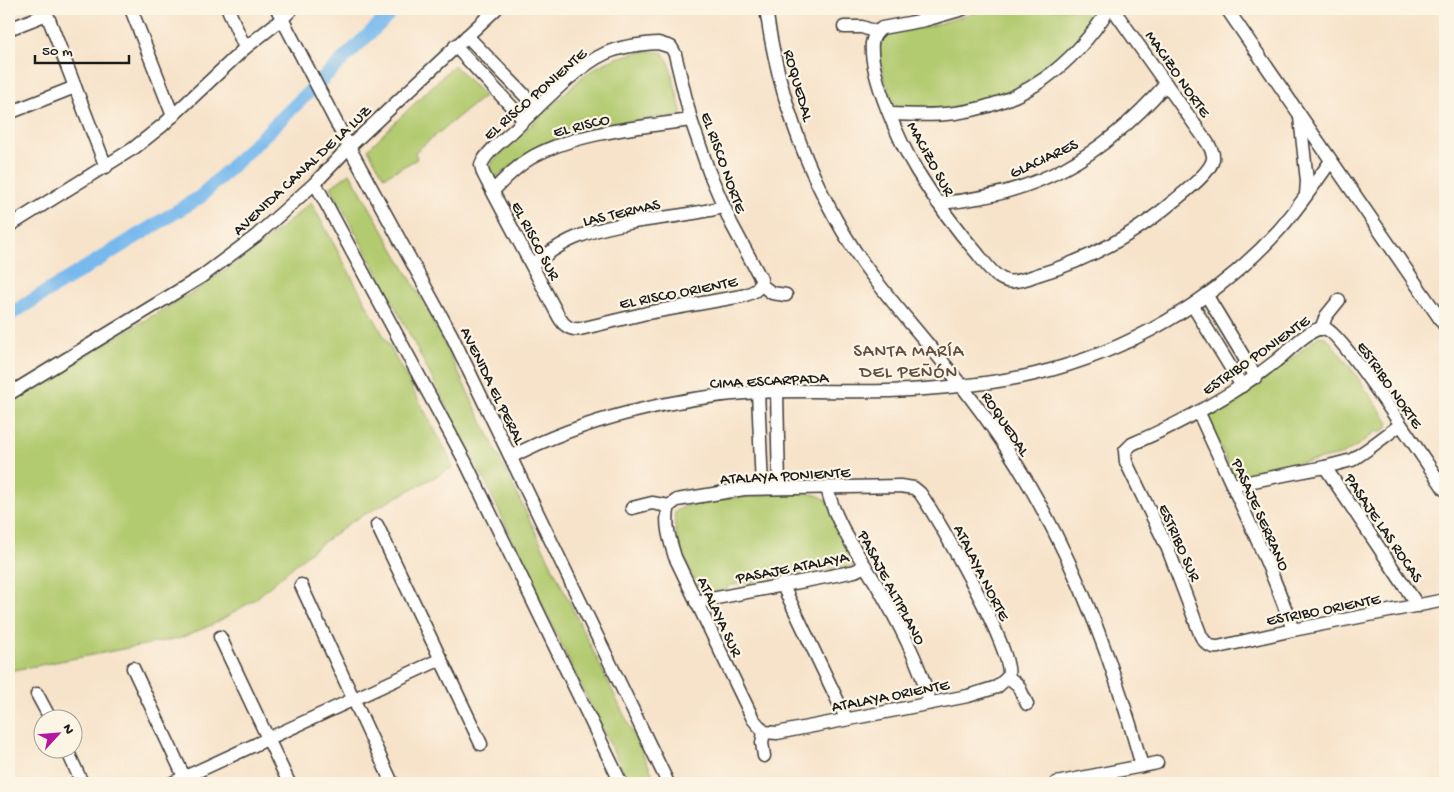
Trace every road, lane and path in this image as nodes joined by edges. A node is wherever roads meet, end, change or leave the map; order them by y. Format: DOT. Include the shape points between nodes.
graph roads {
  1 [pos="131,9"];
  2 [pos="228,9"];
  3 [pos="292,9"];
  4 [pos="496,9"];
  5 [pos="766,9"];
  6 [pos="961,9"];
  7 [pos="1109,9"];
  8 [pos="1113,9"];
  9 [pos="1227,9"];
  10 [pos="46,11"];
  11 [pos="280,14"];
  12 [pos="844,27"];
  13 [pos="9,29"];
  14 [pos="876,32"];
  15 [pos="467,36"];
  16 [pos="455,46"];
  17 [pos="671,47"];
  18 [pos="245,48"];
  19 [pos="1166,84"];
  20 [pos="75,87"];
  21 [pos="537,108"];
  22 [pos="9,113"];
  23 [pos="890,114"];
  24 [pos="1299,114"];
  25 [pos="172,116"];
  26 [pos="524,120"];
  27 [pos="691,120"];
  28 [pos="349,147"];
  29 [pos="1331,161"];
  30 [pos="481,164"];
  31 [pos="106,167"];
  32 [pos="315,182"];
  33 [pos="493,191"];
  34 [pos="1306,194"];
  35 [pos="938,203"];
  36 [pos="723,207"];
  37 [pos="9,226"];
  38 [pos="532,264"];
  39 [pos="1006,280"];
  40 [pos="760,284"];
  41 [pos="786,295"];
  42 [pos="1207,296"];
  43 [pos="1339,300"];
  44 [pos="1193,306"];
  45 [pos="1445,326"];
  46 [pos="570,328"];
  47 [pos="1321,329"];
  48 [pos="1256,376"];
  49 [pos="962,385"];
  50 [pos="1242,386"];
  51 [pos="758,392"];
  52 [pos="777,392"];
  53 [pos="9,394"];
  54 [pos="1199,413"];
  55 [pos="1400,425"];
  56 [pos="1125,451"];
  57 [pos="511,457"];
  58 [pos="1325,467"];
  59 [pos="1233,485"];
  60 [pos="827,487"];
  61 [pos="762,488"];
  62 [pos="779,488"];
  63 [pos="914,488"];
  64 [pos="1445,490"];
  65 [pos="669,506"];
  66 [pos="632,508"];
  67 [pos="377,525"];
  68 [pos="865,566"];
  69 [pos="782,584"];
  70 [pos="300,585"];
  71 [pos="1445,600"];
  72 [pos="696,602"];
  73 [pos="1418,606"];
  74 [pos="1292,630"];
  75 [pos="220,637"];
  76 [pos="1208,645"];
  77 [pos="441,659"];
  78 [pos="133,668"];
  79 [pos="1008,677"];
  80 [pos="37,694"];
  81 [pos="353,699"];
  82 [pos="930,703"];
  83 [pos="1027,704"];
  84 [pos="46,710"];
  85 [pos="846,718"];
  86 [pos="764,732"];
  87 [pos="268,739"];
  88 [pos="481,744"];
  89 [pos="764,756"];
  90 [pos="71,760"];
  91 [pos="1157,763"];
  92 [pos="1142,766"];
  93 [pos="186,780"];
  94 [pos="82,783"];
  95 [pos="172,783"];
  96 [pos="289,783"];
  97 [pos="392,783"];
  98 [pos="621,783"];
  99 [pos="668,783"];
  100 [pos="1056,783"];
  1 -- 25 [label="street"];
  2 -- 18 [label="street"];
  3 -- 11 [label="street"];
  4 -- 15 [label="street, AVENIDA CANAL DE LA LUZ"];
  5 -- 49 [label="street, ROQUEDAL" via="775,65 790,117 834,216 864,265"];
  6 -- 14 [label="street" via="925,20 886,26"];
  7 -- 23 [label="street" via="1091,34 1061,65 1041,82 1013,97 956,113"];
  8 -- 19 [label="street, MACIZO NORTE"];
  9 -- 24 [label="street"];
  10 -- 13 [label="street"];
  10 -- 20 [label="street"];
  11 -- 18 [label="street"];
  11 -- 28 [label="street, AVENIDA EL PERAL"];
  12 -- 14 [label="street" via="862,27"];
  14 -- 23 [label="street, MACIZO SUR" via="872,43 873,55"];
  15 -- 16 [label="street, AVENIDA CANAL DE LA LUZ"];
  15 -- 21 [label="street"];
  16 -- 26 [label="street"];
  16 -- 28 [label="street, AVENIDA CANAL DE LA LUZ"];
  17 -- 21 [label="street, EL RISCO PONIENTE" via="652,43 608,52 580,70"];
  17 -- 27 [label="street, EL RISCO NORTE" via="677,58"];
  18 -- 25 [label="street"];
  19 -- 35 [label="street, GLACIARES" via="1122,129 1090,154 1068,166 999,194"];
  19 -- 39 [label="street, MACIZO NORTE" via="1207,142 1213,158 1208,169 1163,210 1125,238 1060,268 1018,281"];
  20 -- 22 [label="street"];
  20 -- 31 [label="street"];
  21 -- 26 [label="street, EL RISCO PONIENTE"];
  23 -- 35 [label="street, MACIZO SUR" via="907,152"];
  24 -- 29 [label="street"];
  24 -- 34 [label="street" via="1305,150"];
  25 -- 31 [label="street"];
  26 -- 30 [label="street, EL RISCO PONIENTE"];
  27 -- 33 [label="street, EL RISCO" via="618,131 560,145 527,161"];
  27 -- 36 [label="street, EL RISCO NORTE"];
  28 -- 32 [label="street, AVENIDA CANAL DE LA LUZ"];
  28 -- 57 [label="street, AVENIDA EL PERAL" via="437,307"];
  29 -- 34 [label="street, CIMA ESCARPADA"];
  29 -- 45 [label="street"];
  30 -- 33 [label="street, EL RISCO SUR" via="482,173"];
  31 -- 37 [label="street"];
  32 -- 53 [label="street, AVENIDA CANAL DE LA LUZ" via="256,236 201,277"];
  32 -- 98 [label="street" via="466,463"];
  33 -- 38 [label="street, EL RISCO SUR"];
  34 -- 42 [label="street, CIMA ESCARPADA" via="1265,245"];
  35 -- 39 [label="street, MACIZO SUR" via="991,270"];
  36 -- 38 [label="street, LAS TERMAS" via="591,232 566,242"];
  36 -- 40 [label="street, EL RISCO NORTE" via="761,278"];
  38 -- 46 [label="street, EL RISCO SUR" via="562,321"];
  40 -- 41 [label="street, EL RISCO ORIENTE" via="772,293"];
  40 -- 46 [label="street, EL RISCO ORIENTE" via="756,291 742,296 630,316 580,329"];
  42 -- 44 [label="street, CIMA ESCARPADA"];
  42 -- 48 [label="street"];
  43 -- 47 [label="street, ESTRIBO PONIENTE" via="1326,316"];
  44 -- 49 [label="street, CIMA ESCARPADA" via="1136,336 1068,365 1026,376"];
  44 -- 50 [label="street"];
  47 -- 48 [label="street, ESTRIBO PONIENTE" via="1308,334"];
  47 -- 55 [label="street, ESTRIBO NORTE" via="1337,337"];
  48 -- 50 [label="street, ESTRIBO PONIENTE"];
  49 -- 52 [label="street, CIMA ESCARPADA" via="889,391"];
  49 -- 92 [label="street, ROQUEDAL" via="1004,446 1067,559 1112,668"];
  50 -- 54 [label="street, ESTRIBO PONIENTE"];
  51 -- 52 [label="street, CIMA ESCARPADA"];
  51 -- 57 [label="street, CIMA ESCARPADA" via="700,399 622,416 573,430"];
  51 -- 61 [label="street"];
  52 -- 62 [label="street"];
  54 -- 56 [label="street, ESTRIBO PONIENTE" via="1132,444"];
  54 -- 59 [label="street, PASAJE SERRANO"];
  55 -- 58 [label="street" via="1357,457"];
  55 -- 64 [label="street, ESTRIBO NORTE"];
  56 -- 76 [label="street, ESTRIBO SUR" via="1126,462 1168,549 1201,636"];
  57 -- 99 [label="street, AVENIDA EL PERAL"];
  58 -- 59 [label="street"];
  58 -- 73 [label="street, PASAJE LAS ROCAS"];
  59 -- 74 [label="street, PASAJE SERRANO"];
  60 -- 62 [label="street, ATALAYA PONIENTE"];
  60 -- 63 [label="street, ATALAYA PONIENTE"];
  60 -- 68 [label="street, PASAJE ALTIPLANO" via="837,516"];
  61 -- 62 [label="street, ATALAYA PONIENTE"];
  61 -- 65 [label="street, ATALAYA PONIENTE" via="677,500"];
  63 -- 79 [label="street, ATALAYA NORTE" via="924,498 976,590 1006,659 1010,672"];
  65 -- 66 [label="street, ATALAYA PONIENTE" via="652,503"];
  65 -- 72 [label="street, ATALAYA SUR" via="667,521 672,548"];
  67 -- 77 [label="street"];
  68 -- 69 [label="street, PASAJE ATALAYA" via="851,572"];
  68 -- 82 [label="street, PASAJE ALTIPLANO" via="906,641"];
  69 -- 72 [label="street, PASAJE ATALAYA"];
  69 -- 85 [label="street"];
  70 -- 81 [label="street"];
  71 -- 73 [label="street, ESTRIBO ORIENTE"];
  72 -- 86 [label="street, ATALAYA SUR" via="753,720"];
  73 -- 74 [label="street, ESTRIBO ORIENTE"];
  74 -- 76 [label="street, ESTRIBO ORIENTE" via="1218,647"];
  75 -- 87 [label="street"];
  77 -- 81 [label="street"];
  77 -- 88 [label="street"];
  78 -- 93 [label="street"];
  79 -- 82 [label="street, ATALAYA ORIENTE" via="990,690"];
  79 -- 83 [label="street" via="1018,685"];
  80 -- 84 [label="street"];
  81 -- 87 [label="street"];
  81 -- 97 [label="street"];
  82 -- 85 [label="street, ATALAYA ORIENTE"];
  85 -- 86 [label="street, ATALAYA ORIENTE" via="777,733"];
  86 -- 89 [label="street"];
  87 -- 93 [label="street"];
  87 -- 96 [label="street"];
  90 -- 94 [label="street"];
  91 -- 92 [label="street"];
  92 -- 100 [label="street"];
  93 -- 95 [label="street"];
}
